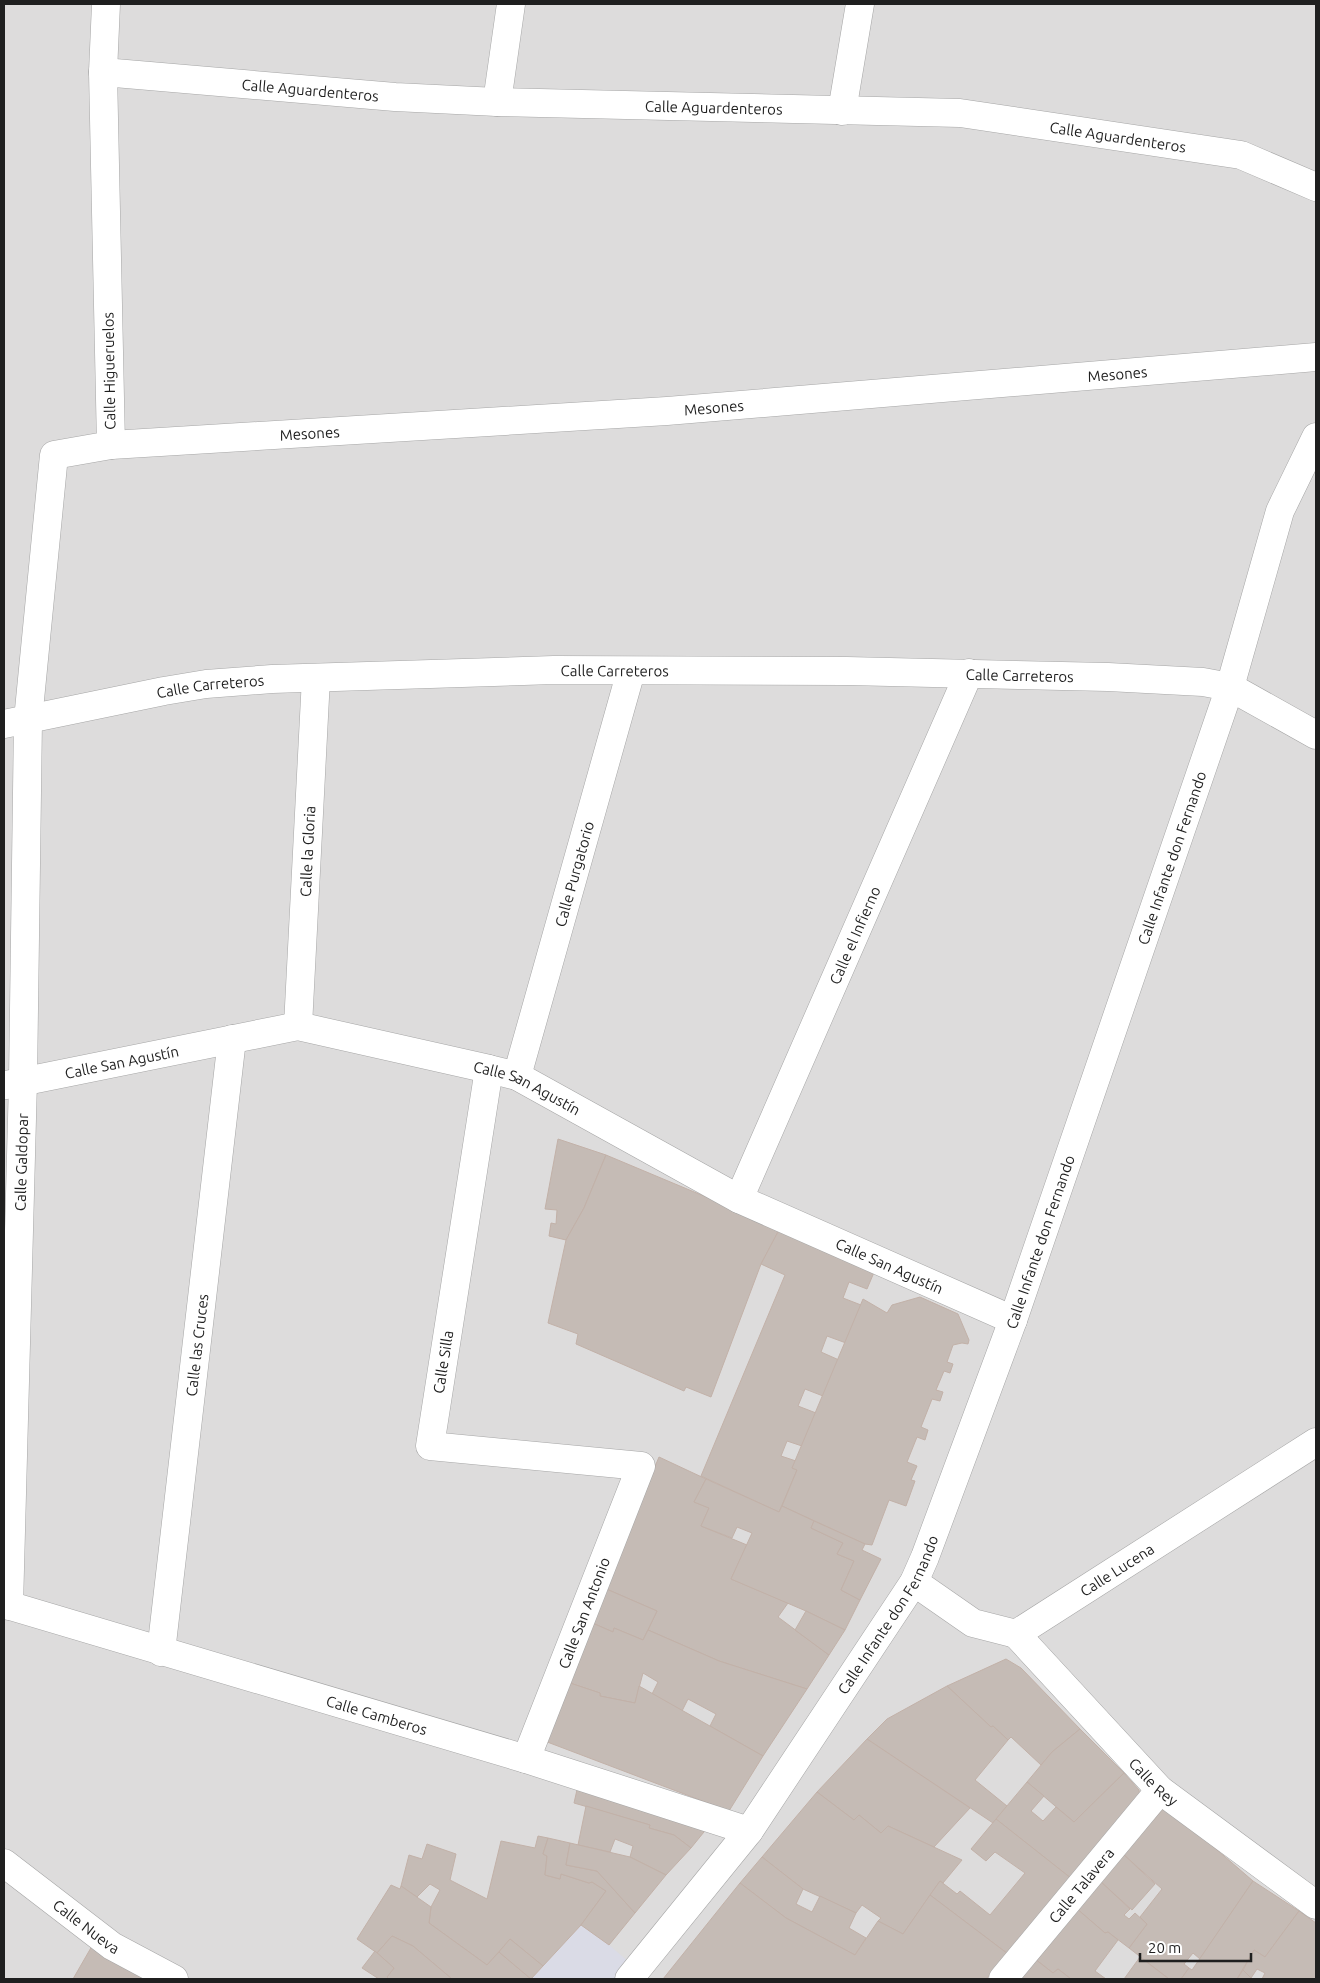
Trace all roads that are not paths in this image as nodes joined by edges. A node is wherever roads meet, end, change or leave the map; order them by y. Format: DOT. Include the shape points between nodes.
graph roads {
  1 [pos="106,4"];
  2 [pos="512,4"];
  3 [pos="860,4"];
  4 [pos="103,72"];
  5 [pos="497,102"];
  6 [pos="842,110"];
  7 [pos="1316,187"];
  8 [pos="1316,358"];
  9 [pos="1316,437"];
  10 [pos="111,445"];
  11 [pos="631,671"];
  12 [pos="969,673"];
  13 [pos="316,678"];
  14 [pos="1230,687"];
  15 [pos="16,722"];
  16 [pos="1316,735"];
  17 [pos="298,1026"];
  18 [pos="232,1039"];
  19 [pos="490,1069"];
  20 [pos="517,1076"];
  21 [pos="13,1084"];
  22 [pos="739,1199"];
  23 [pos="1013,1320"];
  24 [pos="1316,1442"];
  25 [pos="641,1466"];
  26 [pos="914,1582"];
  27 [pos="7,1605"];
  28 [pos="1016,1634"];
  29 [pos="161,1652"];
  30 [pos="526,1759"];
  31 [pos="1160,1790"];
  32 [pos="748,1831"];
  33 [pos="4,1863"];
  34 [pos="1316,1904"];
  35 [pos="174,1979"];
  36 [pos="629,1979"];
  37 [pos="1002,1979"];
  1 -- 4 [label="street, Calle Higueruelos"];
  2 -- 5 [label="street"];
  3 -- 6 [label="street"];
  4 -- 5 [label="street, Calle Aguardenteros" via="395,97"];
  4 -- 10 [label="street, Calle Higueruelos"];
  5 -- 6 [label="street, Calle Aguardenteros"];
  6 -- 7 [label="street, Calle Aguardenteros" via="960,114 1241,155"];
  8 -- 10 [label="street, Mesones" via="666,411"];
  9 -- 14 [label="street, Calle Infante don Fernando" via="1280,511"];
  10 -- 15 [label="street, Calle Higueruelos" via="54,454"];
  11 -- 12 [label="street, Calle Carreteros"];
  11 -- 13 [label="street, Calle Carreteros" via="554,670"];
  11 -- 20 [label="street, Calle Purgatorio"];
  12 -- 14 [label="street, Calle Carreteros" via="1108,676 1203,682"];
  12 -- 22 [label="street, Calle el Infierno"];
  13 -- 15 [label="street, Calle Carreteros" via="206,684"];
  13 -- 17 [label="street, Calle la Gloria"];
  14 -- 16 [label="street, Calle Carreteros"];
  14 -- 23 [label="street, Calle Infante don Fernando"];
  15 -- 21 [label="street, Calle Galdopar"];
  17 -- 18 [label="street, Calle San Agustín"];
  17 -- 19 [label="street, Calle San Agustín"];
  18 -- 21 [label="street, Calle San Agustín"];
  18 -- 29 [label="street, Calle las Cruces"];
  19 -- 20 [label="street, Calle San Agustín"];
  19 -- 25 [label="street, Calle Silla" via="430,1446"];
  20 -- 22 [label="street, Calle San Agustín"];
  21 -- 27 [label="street, Calle Galdopar"];
  22 -- 23 [label="street, Calle San Agustín"];
  23 -- 26 [label="street, Calle Infante don Fernando"];
  24 -- 28 [label="street, Calle Lucena"];
  25 -- 30 [label="street, Calle San Antonio"];
  26 -- 28 [label="street" via="973,1623"];
  26 -- 32 [label="street, Calle Infante don Fernando"];
  27 -- 29 [label="street, Calle Camberos"];
  28 -- 31 [label="street, Calle Rey"];
  29 -- 30 [label="street, Calle Camberos"];
  30 -- 32 [label="street, Calle Camberos"];
  31 -- 34 [label="street, Calle Rey"];
  31 -- 37 [label="street, Calle Talavera"];
  32 -- 36 [label="street, Calle Infante don Fernando"];
  33 -- 35 [label="street, Calle Nueva" via="112,1946"];
}
